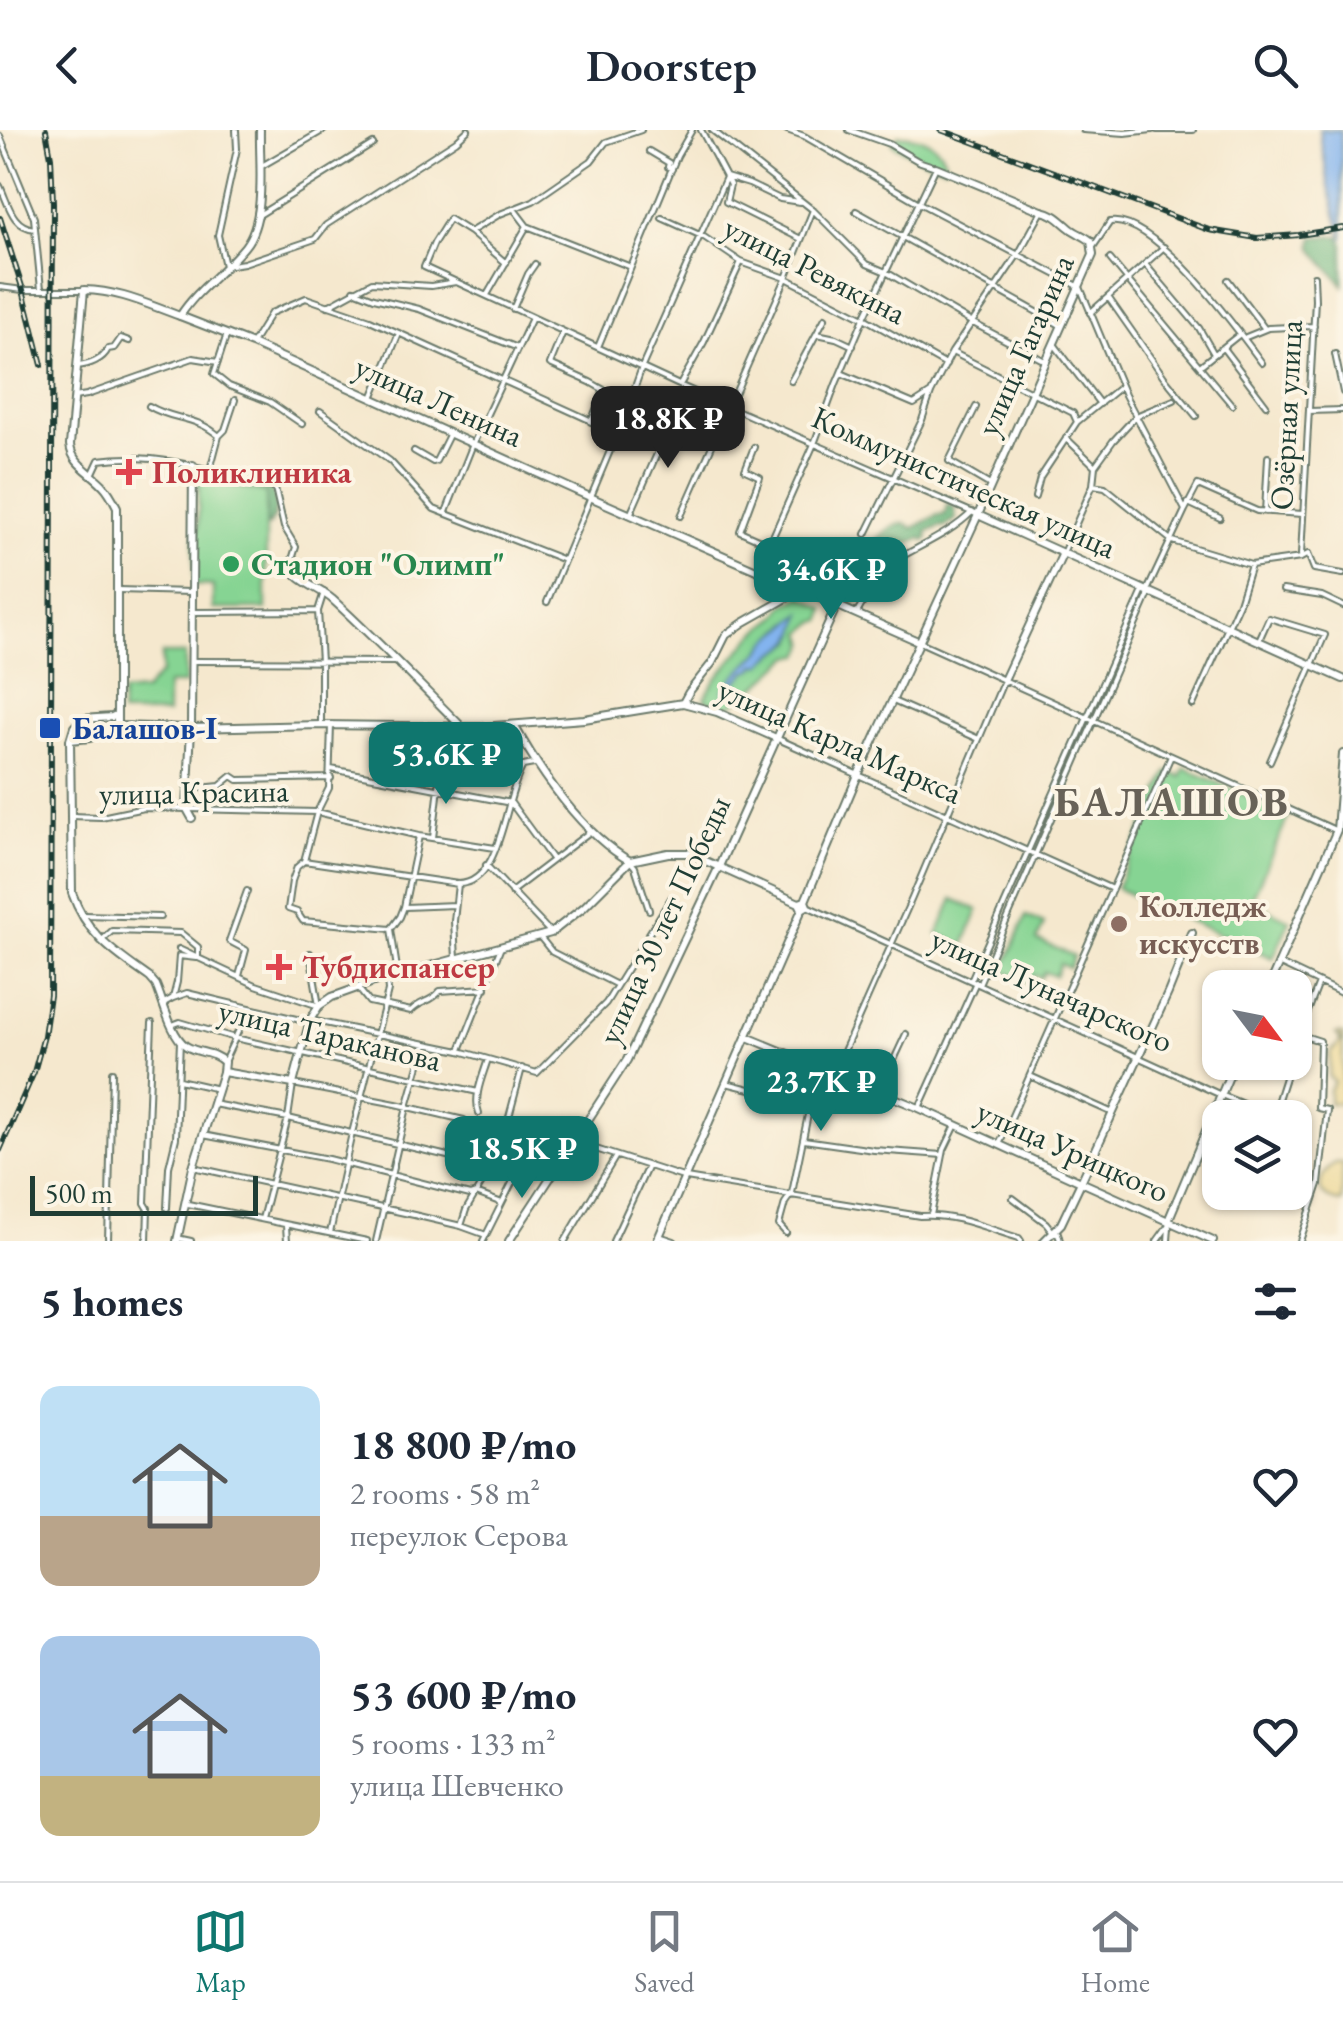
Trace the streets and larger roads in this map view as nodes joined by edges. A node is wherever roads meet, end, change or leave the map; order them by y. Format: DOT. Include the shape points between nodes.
graph roads {
  1 [pos="236,130"];
  2 [pos="260,130"];
  3 [pos="324,130"];
  4 [pos="468,130"];
  5 [pos="641,130"];
  6 [pos="692,130"];
  7 [pos="701,130"];
  8 [pos="712,130"];
  9 [pos="786,130"];
  10 [pos="849,130"];
  11 [pos="1083,130"];
  12 [pos="1155,130"];
  13 [pos="1193,130"];
  14 [pos="0,136"];
  15 [pos="373,144"];
  16 [pos="649,152"];
  17 [pos="936,167"];
  18 [pos="260,168"];
  19 [pos="672,168"];
  20 [pos="726,177"];
  21 [pos="0,186"];
  22 [pos="920,202"];
  23 [pos="805,203"];
  24 [pos="514,208"];
  25 [pos="813,210"];
  26 [pos="856,211"];
  27 [pos="1042,211"];
  28 [pos="258,214"];
  29 [pos="662,218"];
  30 [pos="527,226"];
  31 [pos="35,229"];
  32 [pos="470,232"];
  33 [pos="700,236"];
  34 [pos="902,238"];
  35 [pos="802,239"];
  36 [pos="1094,247"];
  37 [pos="1164,247"];
  38 [pos="1019,253"];
  39 [pos="1110,259"];
  40 [pos="741,262"];
  41 [pos="506,263"];
  42 [pos="535,264"];
  43 [pos="1145,264"];
  44 [pos="225,266"];
  45 [pos="632,266"];
  46 [pos="886,272"];
  47 [pos="1314,276"];
  48 [pos="786,278"];
  49 [pos="1128,280"];
  50 [pos="1228,280"];
  51 [pos="456,282"];
  52 [pos="0,287"];
  53 [pos="1080,287"];
  54 [pos="994,288"];
  55 [pos="40,289"];
  56 [pos="84,290"];
  57 [pos="354,290"];
  58 [pos="486,298"];
  59 [pos="1108,298"];
  60 [pos="328,306"];
  61 [pos="513,309"];
  62 [pos="1090,312"];
  63 [pos="180,316"];
  64 [pos="532,318"];
  65 [pos="825,318"];
  66 [pos="864,318"];
  67 [pos="972,322"];
  68 [pos="1062,326"];
  69 [pos="1314,326"];
  70 [pos="1265,329"];
  71 [pos="563,332"];
  72 [pos="399,333"];
  73 [pos="228,334"];
  74 [pos="817,334"];
  75 [pos="1242,336"];
  76 [pos="129,341"];
  77 [pos="252,344"];
  78 [pos="1054,344"];
  79 [pos="598,346"];
  80 [pos="852,346"];
  81 [pos="518,348"];
  82 [pos="1223,348"];
  83 [pos="952,352"];
  84 [pos="1214,354"];
  85 [pos="1336,354"];
  86 [pos="1045,361"];
  87 [pos="218,362"];
  88 [pos="1262,363"];
  89 [pos="946,365"];
  90 [pos="77,366"];
  91 [pos="1200,366"];
  92 [pos="642,367"];
  93 [pos="841,373"];
  94 [pos="503,380"];
  95 [pos="791,380"];
  96 [pos="679,385"];
  97 [pos="1121,386"];
  98 [pos="1343,392"];
  99 [pos="931,393"];
  100 [pos="1032,393"];
  101 [pos="74,396"];
  102 [pos="371,398"];
  103 [pos="234,400"];
  104 [pos="1174,400"];
  105 [pos="1100,404"];
  106 [pos="729,405"];
  107 [pos="1232,405"];
  108 [pos="1266,405"];
  109 [pos="149,406"];
  110 [pos="976,407"];
  111 [pos="1343,410"];
  112 [pos="320,411"];
  113 [pos="1308,412"];
  114 [pos="675,414"];
  115 [pos="1136,416"];
  116 [pos="1196,416"];
  117 [pos="591,422"];
  118 [pos="1077,422"];
  119 [pos="302,424"];
  120 [pos="616,432"];
  121 [pos="450,434"];
  122 [pos="219,436"];
  123 [pos="1066,438"];
  124 [pos="474,444"];
  125 [pos="814,444"];
  126 [pos="754,447"];
  127 [pos="414,452"];
  128 [pos="1268,457"];
  129 [pos="193,465"];
  130 [pos="1095,466"];
  131 [pos="210,470"];
  132 [pos="92,475"];
  133 [pos="892,477"];
  134 [pos="1093,484"];
  135 [pos="990,485"];
  136 [pos="590,497"];
  137 [pos="1035,497"];
  138 [pos="1186,506"];
  139 [pos="446,512"];
  140 [pos="1265,512"];
  141 [pos="975,514"];
  142 [pos="1303,514"];
  143 [pos="630,515"];
  144 [pos="680,516"];
  145 [pos="1220,518"];
  146 [pos="866,534"];
  147 [pos="1172,541"];
  148 [pos="769,544"];
  149 [pos="1064,552"];
  150 [pos="903,556"];
  151 [pos="1301,558"];
  152 [pos="564,560"];
  153 [pos="1250,565"];
  154 [pos="290,566"];
  155 [pos="758,570"];
  156 [pos="1343,574"];
  157 [pos="884,576"];
  158 [pos="118,590"];
  159 [pos="801,590"];
  160 [pos="1283,590"];
  161 [pos="1147,591"];
  162 [pos="190,592"];
  163 [pos="324,592"];
  164 [pos="547,602"];
  165 [pos="837,605"];
  166 [pos="1343,606"];
  167 [pos="318,611"];
  168 [pos="192,612"];
  169 [pos="857,614"];
  170 [pos="1227,627"];
  171 [pos="1259,640"];
  172 [pos="920,642"];
  173 [pos="191,661"];
  174 [pos="321,662"];
  175 [pos="398,662"];
  176 [pos="1312,665"];
  177 [pos="1343,679"];
  178 [pos="1004,680"];
  179 [pos="893,700"];
  180 [pos="683,703"];
  181 [pos="1193,704"];
  182 [pos="116,715"];
  183 [pos="1086,716"];
  184 [pos="96,718"];
  185 [pos="1093,720"];
  186 [pos="321,725"];
  187 [pos="116,726"];
  188 [pos="331,726"];
  189 [pos="514,726"];
  190 [pos="462,727"];
  191 [pos="191,728"];
  192 [pos="446,728"];
  193 [pos="95,736"];
  194 [pos="776,738"];
  195 [pos="979,739"];
  196 [pos="70,740"];
  197 [pos="1343,754"];
  198 [pos="1171,756"];
  199 [pos="1270,760"];
  200 [pos="536,763"];
  201 [pos="331,769"];
  202 [pos="858,775"];
  203 [pos="331,778"];
  204 [pos="189,789"];
  205 [pos="440,789"];
  206 [pos="511,803"];
  207 [pos="187,809"];
  208 [pos="316,812"];
  209 [pos="947,815"];
  210 [pos="70,816"];
  211 [pos="192,818"];
  212 [pos="1336,830"];
  213 [pos="590,831"];
  214 [pos="419,836"];
  215 [pos="433,838"];
  216 [pos="495,848"];
  217 [pos="1026,851"];
  218 [pos="1034,854"];
  219 [pos="552,859"];
  220 [pos="304,861"];
  221 [pos="630,861"];
  222 [pos="486,865"];
  223 [pos="719,866"];
  224 [pos="410,877"];
  225 [pos="458,884"];
  226 [pos="1112,889"];
  227 [pos="247,892"];
  228 [pos="511,892"];
  229 [pos="672,898"];
  230 [pos="455,905"];
  231 [pos="803,905"];
  232 [pos="404,907"];
  233 [pos="649,910"];
  234 [pos="83,915"];
  235 [pos="160,916"];
  236 [pos="391,929"];
  237 [pos="551,933"];
  238 [pos="1192,933"];
  239 [pos="540,938"];
  240 [pos="100,941"];
  241 [pos="891,945"];
  242 [pos="501,947"];
  243 [pos="178,950"];
  244 [pos="310,954"];
  245 [pos="198,957"];
  246 [pos="456,959"];
  247 [pos="1278,963"];
  248 [pos="1275,970"];
  249 [pos="398,975"];
  250 [pos="240,976"];
  251 [pos="386,978"];
  252 [pos="975,982"];
  253 [pos="1319,982"];
  254 [pos="617,985"];
  255 [pos="358,988"];
  256 [pos="486,988"];
  257 [pos="1343,994"];
  258 [pos="173,998"];
  259 [pos="1312,999"];
  260 [pos="164,1003"];
  261 [pos="384,1005"];
  262 [pos="320,1006"];
  263 [pos="249,1008"];
  264 [pos="1055,1017"];
  265 [pos="309,1021"];
  266 [pos="152,1023"];
  267 [pos="172,1025"];
  268 [pos="377,1034"];
  269 [pos="906,1034"];
  270 [pos="747,1037"];
  271 [pos="235,1038"];
  272 [pos="1312,1039"];
  273 [pos="180,1041"];
  274 [pos="425,1044"];
  275 [pos="460,1051"];
  276 [pos="302,1052"];
  277 [pos="1138,1056"];
  278 [pos="488,1059"];
  279 [pos="224,1062"];
  280 [pos="369,1067"];
  281 [pos="522,1068"];
  282 [pos="112,1072"];
  283 [pos="223,1072"];
  284 [pos="834,1073"];
  285 [pos="1030,1076"];
  286 [pos="415,1078"];
  287 [pos="178,1080"];
  288 [pos="1227,1080"];
  289 [pos="726,1083"];
  290 [pos="293,1084"];
  291 [pos="218,1089"];
  292 [pos="478,1092"];
  293 [pos="879,1092"];
  294 [pos="1221,1094"];
  295 [pos="361,1098"];
  296 [pos="813,1098"];
  297 [pos="1235,1100"];
  298 [pos="213,1104"];
  299 [pos="407,1107"];
  300 [pos="919,1108"];
  301 [pos="1113,1112"];
  302 [pos="479,1113"];
  303 [pos="288,1118"];
  304 [pos="956,1126"];
  305 [pos="352,1133"];
  306 [pos="505,1133"];
  307 [pos="204,1135"];
  308 [pos="496,1135"];
  309 [pos="803,1140"];
  310 [pos="572,1141"];
  311 [pos="400,1144"];
  312 [pos="530,1145"];
  313 [pos="1000,1145"];
  314 [pos="280,1151"];
  315 [pos="944,1155"];
  316 [pos="616,1156"];
  317 [pos="562,1158"];
  318 [pos="346,1164"];
  319 [pos="488,1164"];
  320 [pos="648,1166"];
  321 [pos="192,1167"];
  322 [pos="519,1169"];
  323 [pos="392,1176"];
  324 [pos="686,1178"];
  325 [pos="1081,1182"];
  326 [pos="271,1184"];
  327 [pos="792,1193"];
  328 [pos="476,1194"];
  329 [pos="338,1198"];
  330 [pos="1013,1198"];
  331 [pos="183,1203"];
  332 [pos="502,1203"];
  333 [pos="167,1208"];
  334 [pos="382,1208"];
  335 [pos="931,1215"];
  336 [pos="262,1219"];
  337 [pos="1169,1222"];
  338 [pos="285,1224"];
  339 [pos="461,1226"];
  340 [pos="786,1233"];
  341 [pos="1054,1233"];
  342 [pos="330,1234"];
  343 [pos="485,1238"];
  344 [pos="658,1238"];
  345 [pos="177,1240"];
  346 [pos="108,1241"];
  347 [pos="147,1241"];
  348 [pos="191,1241"];
  349 [pos="286,1241"];
  350 [pos="367,1241"];
  351 [pos="376,1241"];
  352 [pos="509,1241"];
  353 [pos="566,1241"];
  354 [pos="613,1241"];
  355 [pos="674,1241"];
  356 [pos="1021,1241"];
  357 [pos="1044,1241"];
  358 [pos="1060,1241"];
  359 [pos="1157,1241"];
  360 [pos="1168,1241"];
  361 [pos="1213,1241"];
  362 [pos="1300,1241"];
  1 -- 44 [label="street" via="218,235"];
  2 -- 18 [label="street"];
  3 -- 18 [label="street"];
  4 -- 44 [label="street" via="326,224 315,239"];
  5 -- 24 [label="street" via="606,142 591,161"];
  6 -- 19 [label="street"];
  7 -- 20 [label="street"];
  8 -- 23 [label="street"];
  9 -- 22 [label="street"];
  10 -- 17 [label="street"];
  11 -- 12 [label="street"];
  12 -- 13 [label="street"];
  14 -- 31 [label="street"];
  15 -- 28 [label="street"];
  16 -- 19 [label="street"];
  17 -- 22 [label="street"];
  17 -- 27 [label="street"];
  18 -- 28 [label="street"];
  19 -- 45 [label="street"];
  20 -- 23 [label="street"];
  20 -- 33 [label="street"];
  20 -- 35 [label="street" via="726,202"];
  21 -- 31 [label="street" via="16,222"];
  22 -- 34 [label="street"];
  22 -- 38 [label="street"];
  23 -- 25 [label="street"];
  24 -- 30 [label="street"];
  24 -- 32 [label="street"];
  25 -- 35 [label="street"];
  25 -- 46 [label="street" via="866,264"];
  26 -- 34 [label="street"];
  27 -- 36 [label="street" via="1063,219"];
  27 -- 38 [label="street"];
  28 -- 44 [label="street" via="247,244"];
  29 -- 33 [label="street, улица Ревякина"];
  30 -- 41 [label="street"];
  30 -- 45 [label="street"];
  31 -- 55 [label="street"];
  32 -- 41 [label="street"];
  32 -- 51 [label="street, Коммунистическая улица" via="449,218 424,268"];
  33 -- 40 [label="street, улица Ревякина"];
  33 -- 92 [label="street"];
  34 -- 46 [label="street"];
  34 -- 54 [label="street"];
  35 -- 48 [label="street"];
  36 -- 37 [label="street" via="1110,222 1120,220"];
  36 -- 53 [label="street, улица Гагарина"];
  37 -- 43 [label="street"];
  37 -- 75 [label="street"];
  38 -- 53 [label="street"];
  38 -- 54 [label="street"];
  39 -- 49 [label="street"];
  40 -- 48 [label="street, улица Ревякина"];
  40 -- 96 [label="street"];
  41 -- 58 [label="street"];
  42 -- 61 [label="street"];
  43 -- 49 [label="street"];
  43 -- 84 [label="street"];
  44 -- 63 [label="street"];
  45 -- 79 [label="street"];
  46 -- 66 [label="street"];
  46 -- 67 [label="street"];
  47 -- 69 [label="street, Озёрная улица"];
  48 -- 66 [label="street, улица Ревякина"];
  48 -- 106 [label="street"];
  49 -- 59 [label="street"];
  49 -- 91 [label="street"];
  50 -- 70 [label="street"];
  51 -- 57 [label="street" via="372,282"];
  51 -- 58 [label="street, Коммунистическая улица"];
  52 -- 55 [label="street, улица Ленина"];
  53 -- 62 [label="street"];
  53 -- 68 [label="street, улица Гагарина"];
  54 -- 67 [label="street"];
  54 -- 68 [label="street"];
  55 -- 56 [label="street, улица Ленина"];
  56 -- 63 [label="street, улица Ленина" via="129,296"];
  56 -- 90 [label="street"];
  57 -- 60 [label="street"];
  57 -- 81 [label="street"];
  58 -- 61 [label="street, Коммунистическая улица"];
  59 -- 62 [label="street"];
  59 -- 116 [label="street"];
  60 -- 72 [label="street"];
  60 -- 77 [label="street" via="306,298 270,313"];
  61 -- 64 [label="street, Коммунистическая улица"];
  62 -- 97 [label="street"];
  63 -- 73 [label="street, улица Ленина"];
  64 -- 71 [label="street, Коммунистическая улица"];
  64 -- 81 [label="street"];
  65 -- 74 [label="street"];
  66 -- 80 [label="street"];
  66 -- 89 [label="street, улица Ревякина"];
  67 -- 83 [label="street"];
  67 -- 86 [label="street"];
  68 -- 78 [label="street, улица Гагарина"];
  69 -- 70 [label="street"];
  69 -- 113 [label="street, Озёрная улица"];
  70 -- 75 [label="street"];
  71 -- 79 [label="street, Коммунистическая улица"];
  71 -- 117 [label="street" via="550,364 604,390"];
  72 -- 94 [label="street"];
  72 -- 102 [label="street"];
  73 -- 77 [label="street, улица Ленина"];
  73 -- 87 [label="street"];
  74 -- 80 [label="street"];
  74 -- 95 [label="street"];
  75 -- 82 [label="street"];
  75 -- 88 [label="street"];
  76 -- 90 [label="street" via="122,338 105,355"];
  77 -- 102 [label="street, улица Ленина"];
  78 -- 86 [label="street, улица Гагарина"];
  78 -- 105 [label="street"];
  79 -- 92 [label="street, Коммунистическая улица"];
  80 -- 93 [label="street"];
  81 -- 94 [label="street"];
  82 -- 84 [label="street"];
  82 -- 108 [label="street"];
  83 -- 89 [label="street"];
  83 -- 100 [label="street"];
  84 -- 91 [label="street"];
  85 -- 98 [label="street"];
  86 -- 100 [label="street, улица Гагарина"];
  87 -- 101 [label="street" via="193,358"];
  87 -- 119 [label="street" via="219,379"];
  89 -- 99 [label="street"];
  90 -- 101 [label="street"];
  91 -- 107 [label="street"];
  92 -- 96 [label="street, Коммунистическая улица"];
  92 -- 120 [label="street"];
  93 -- 99 [label="street" via="914,404"];
  93 -- 125 [label="street"];
  94 -- 117 [label="street"];
  94 -- 124 [label="street"];
  96 -- 106 [label="street, Коммунистическая улица"];
  97 -- 105 [label="street"];
  97 -- 115 [label="street"];
  99 -- 133 [label="street"];
  100 -- 118 [label="street" via="1073,413"];
  100 -- 135 [label="street, улица Гагарина"];
  101 -- 132 [label="street" via="71,454"];
  102 -- 121 [label="street, улица Ленина"];
  103 -- 122 [label="street"];
  104 -- 115 [label="street"];
  105 -- 118 [label="street"];
  106 -- 125 [label="street, Коммунистическая улица"];
  106 -- 144 [label="street"];
  109 -- 122 [label="street"];
  110 -- 135 [label="street" via="948,461"];
  111 -- 113 [label="street"];
  112 -- 139 [label="street"];
  113 -- 142 [label="street, Озёрная улица"];
  114 -- 143 [label="street"];
  115 -- 130 [label="street"];
  115 -- 138 [label="street"];
  117 -- 120 [label="street"];
  118 -- 123 [label="street"];
  120 -- 136 [label="street"];
  121 -- 124 [label="street, улица Ленина"];
  121 -- 127 [label="street" via="436,461"];
  122 -- 131 [label="street"];
  123 -- 130 [label="street"];
  123 -- 137 [label="street"];
  124 -- 136 [label="street, улица Ленина"];
  124 -- 139 [label="street"];
  125 -- 133 [label="street, Коммунистическая улица"];
  125 -- 148 [label="street"];
  126 -- 148 [label="street" via="745,470 760,477 740,531"];
  128 -- 140 [label="street"];
  129 -- 131 [label="street"];
  129 -- 132 [label="street" via="122,456 98,460"];
  129 -- 162 [label="street"];
  130 -- 134 [label="street"];
  131 -- 154 [label="street" via="275,488 296,547"];
  132 -- 158 [label="street" via="117,507"];
  133 -- 141 [label="street, Коммунистическая улица"];
  133 -- 146 [label="street"];
  134 -- 147 [label="street" via="1106,487"];
  134 -- 149 [label="street"];
  135 -- 141 [label="street, улица Гагарина"];
  136 -- 143 [label="street, улица Ленина"];
  136 -- 152 [label="street"];
  138 -- 140 [label="street" via="1198,485"];
  138 -- 145 [label="street"];
  138 -- 147 [label="street"];
  139 -- 152 [label="street"];
  140 -- 142 [label="street"];
  141 -- 149 [label="street, Коммунистическая улица"];
  141 -- 150 [label="street"];
  141 -- 172 [label="street, улица Гагарина"];
  142 -- 151 [label="street, Озёрная улица"];
  143 -- 155 [label="street, улица Ленина"];
  147 -- 153 [label="street"];
  147 -- 161 [label="street"];
  148 -- 155 [label="street"];
  149 -- 161 [label="street, Коммунистическая улица"];
  149 -- 178 [label="street"];
  151 -- 153 [label="street"];
  151 -- 156 [label="street" via="1308,554 1314,569"];
  152 -- 164 [label="street"];
  153 -- 170 [label="street"];
  154 -- 163 [label="street"];
  155 -- 159 [label="street, улица Ленина"];
  157 -- 169 [label="street"];
  158 -- 162 [label="street"];
  158 -- 182 [label="street"];
  159 -- 165 [label="street, улица Ленина"];
  159 -- 180 [label="street" via="726,635"];
  160 -- 166 [label="street"];
  161 -- 170 [label="street, Коммунистическая улица"];
  161 -- 183 [label="street"];
  161 -- 185 [label="street"];
  162 -- 168 [label="street"];
  163 -- 167 [label="street"];
  163 -- 175 [label="street"];
  165 -- 169 [label="street, улица Ленина"];
  165 -- 194 [label="street, улица 30 лет Победы"];
  167 -- 168 [label="street"];
  167 -- 174 [label="street"];
  168 -- 173 [label="street"];
  169 -- 172 [label="street, улица Ленина"];
  170 -- 171 [label="street, Коммунистическая улица"];
  170 -- 181 [label="street"];
  171 -- 176 [label="street, Коммунистическая улица"];
  171 -- 176 [label="street" via="1269,618 1325,635"];
  172 -- 178 [label="street, улица Ленина"];
  172 -- 179 [label="street, улица Гагарина"];
  173 -- 174 [label="street"];
  173 -- 191 [label="street"];
  174 -- 175 [label="street"];
  174 -- 186 [label="street"];
  175 -- 190 [label="street"];
  176 -- 177 [label="street, Коммунистическая улица"];
  176 -- 199 [label="street"];
  178 -- 183 [label="street, улица Ленина"];
  178 -- 195 [label="street"];
  179 -- 195 [label="street"];
  179 -- 202 [label="street, улица Гагарина"];
  180 -- 189 [label="street, улица Карла Маркса"];
  180 -- 194 [label="street, улица Карла Маркса"];
  182 -- 184 [label="street"];
  182 -- 187 [label="street"];
  183 -- 185 [label="street, улица Ленина"];
  183 -- 217 [label="street"];
  184 -- 193 [label="street"];
  184 -- 196 [label="street" via="78,722"];
  185 -- 198 [label="street, улица Ленина"];
  185 -- 218 [label="street"];
  186 -- 188 [label="street, улица Карла Маркса"];
  186 -- 191 [label="street, улица Карла Маркса"];
  187 -- 191 [label="street, улица Карла Маркса"];
  187 -- 193 [label="street"];
  188 -- 192 [label="street, улица Карла Маркса"];
  188 -- 201 [label="street"];
  189 -- 190 [label="street, улица Карла Маркса"];
  189 -- 200 [label="street"];
  190 -- 192 [label="street, улица Карла Маркса"];
  191 -- 204 [label="street"];
  192 -- 205 [label="street"];
  193 -- 196 [label="street"];
  194 -- 202 [label="street, улица Карла Маркса"];
  194 -- 223 [label="street, улица 30 лет Победы"];
  195 -- 209 [label="street"];
  196 -- 210 [label="street"];
  197 -- 212 [label="street"];
  198 -- 212 [label="street, улица Ленина"];
  198 -- 226 [label="street"];
  200 -- 206 [label="street" via="523,766"];
  200 -- 213 [label="street"];
  201 -- 203 [label="street"];
  201 -- 205 [label="street"];
  202 -- 209 [label="street, улица Карла Маркса"];
  202 -- 231 [label="street, улица Гагарина"];
  203 -- 204 [label="street" via="232,776 220,786"];
  203 -- 208 [label="street"];
  204 -- 207 [label="street"];
  205 -- 206 [label="street"];
  205 -- 215 [label="street"];
  206 -- 216 [label="street"];
  206 -- 219 [label="street"];
  207 -- 208 [label="street, улица Красина"];
  207 -- 210 [label="street, улица Красина"];
  207 -- 211 [label="street"];
  208 -- 214 [label="street, улица Красина"];
  208 -- 220 [label="street"];
  209 -- 217 [label="street, улица Карла Маркса"];
  209 -- 241 [label="street"];
  210 -- 234 [label="street" via="70,880"];
  212 -- 247 [label="street"];
  213 -- 219 [label="street"];
  213 -- 221 [label="street"];
  214 -- 215 [label="street, улица Красина"];
  214 -- 224 [label="street"];
  215 -- 216 [label="street, улица Красина"];
  216 -- 222 [label="street"];
  217 -- 218 [label="street, улица Карла Маркса"];
  217 -- 252 [label="street"];
  218 -- 226 [label="street, улица Карла Маркса"];
  218 -- 252 [label="street"];
  219 -- 228 [label="street"];
  220 -- 224 [label="street"];
  220 -- 236 [label="street" via="292,880 288,909 303,921"];
  221 -- 223 [label="street, улица Луначарского" via="688,852"];
  221 -- 233 [label="street"];
  221 -- 237 [label="street"];
  222 -- 225 [label="street" via="478,878"];
  222 -- 228 [label="street"];
  223 -- 231 [label="street, улица Луначарского"];
  223 -- 310 [label="street, улица 30 лет Победы" via="627,1060"];
  224 -- 225 [label="street"];
  224 -- 232 [label="street"];
  225 -- 230 [label="street"];
  226 -- 264 [label="street"];
  227 -- 250 [label="street" via="229,941 246,950"];
  228 -- 237 [label="street"];
  229 -- 254 [label="street"];
  230 -- 232 [label="street"];
  230 -- 246 [label="street"];
  231 -- 241 [label="street, улица Луначарского"];
  231 -- 270 [label="street, улица Гагарина"];
  232 -- 236 [label="street"];
  234 -- 235 [label="street"];
  234 -- 240 [label="street"];
  236 -- 249 [label="street"];
  237 -- 239 [label="street"];
  238 -- 277 [label="street"];
  239 -- 242 [label="street"];
  239 -- 254 [label="street" via="552,952"];
  240 -- 245 [label="street" via="112,931 181,933 198,947"];
  240 -- 260 [label="street" via="150,978"];
  241 -- 252 [label="street, улица Луначарского"];
  241 -- 284 [label="street"];
  242 -- 246 [label="street"];
  242 -- 256 [label="street"];
  243 -- 245 [label="street"];
  244 -- 262 [label="street"];
  245 -- 250 [label="street"];
  245 -- 258 [label="street" via="179,956"];
  246 -- 249 [label="street"];
  247 -- 248 [label="street"];
  247 -- 253 [label="street"];
  249 -- 251 [label="street"];
  250 -- 262 [label="street"];
  251 -- 255 [label="street"];
  251 -- 261 [label="street"];
  252 -- 264 [label="street, улица Луначарского"];
  252 -- 300 [label="street"];
  253 -- 257 [label="street"];
  253 -- 259 [label="street"];
  254 -- 281 [label="street" via="536,1073"];
  255 -- 261 [label="street" via="369,1002"];
  255 -- 262 [label="street"];
  256 -- 261 [label="street" via="440,991 412,1011"];
  256 -- 275 [label="street"];
  258 -- 260 [label="street"];
  258 -- 263 [label="street" via="187,993"];
  260 -- 267 [label="street"];
  261 -- 268 [label="street"];
  262 -- 265 [label="street"];
  263 -- 265 [label="street"];
  263 -- 271 [label="street"];
  264 -- 277 [label="street, улица Луначарского"];
  264 -- 285 [label="street"];
  265 -- 268 [label="street"];
  265 -- 276 [label="street"];
  266 -- 347 [label="street"];
  267 -- 271 [label="street, улица Тараканова"];
  267 -- 273 [label="street"];
  268 -- 274 [label="street"];
  268 -- 280 [label="street"];
  269 -- 293 [label="street"];
  270 -- 284 [label="street, улица Урицкого"];
  270 -- 289 [label="street, улица Гагарина"];
  271 -- 276 [label="street, улица Тараканова"];
  271 -- 279 [label="street"];
  272 -- 362 [label="street" via="1320,1041 1318,1108 1327,1110 1319,1184"];
  273 -- 279 [label="street"];
  273 -- 287 [label="street"];
  274 -- 275 [label="street"];
  274 -- 286 [label="street"];
  275 -- 278 [label="street"];
  276 -- 280 [label="street, улица Тараканова"];
  276 -- 290 [label="street"];
  277 -- 294 [label="street, улица Луначарского"];
  277 -- 301 [label="street"];
  278 -- 281 [label="street"];
  278 -- 292 [label="street"];
  279 -- 283 [label="street"];
  280 -- 286 [label="street, улица Тараканова"];
  280 -- 295 [label="street"];
  281 -- 306 [label="street"];
  282 -- 346 [label="street"];
  283 -- 290 [label="street"];
  283 -- 291 [label="street"];
  284 -- 293 [label="street, улица Урицкого"];
  284 -- 296 [label="street" via="828,1088"];
  285 -- 301 [label="street"];
  285 -- 313 [label="street"];
  286 -- 292 [label="street, улица Тараканова"];
  286 -- 299 [label="street"];
  287 -- 291 [label="street"];
  287 -- 333 [label="street"];
  288 -- 294 [label="street"];
  289 -- 296 [label="street"];
  289 -- 324 [label="street, улица Гагарина"];
  290 -- 295 [label="street"];
  290 -- 303 [label="street"];
  291 -- 298 [label="street"];
  292 -- 302 [label="street"];
  293 -- 300 [label="street, улица Урицкого"];
  294 -- 297 [label="street, улица Луначарского"];
  294 -- 337 [label="street"];
  295 -- 299 [label="street"];
  295 -- 305 [label="street"];
  296 -- 309 [label="street"];
  298 -- 303 [label="street"];
  298 -- 307 [label="street"];
  299 -- 308 [label="street"];
  299 -- 311 [label="street"];
  300 -- 304 [label="street, улица Урицкого"];
  301 -- 325 [label="street"];
  303 -- 305 [label="street"];
  303 -- 314 [label="street"];
  304 -- 313 [label="street, улица Урицкого"];
  304 -- 315 [label="street"];
  305 -- 311 [label="street"];
  305 -- 318 [label="street"];
  306 -- 308 [label="street"];
  306 -- 312 [label="street"];
  307 -- 314 [label="street"];
  307 -- 321 [label="street"];
  308 -- 319 [label="street"];
  309 -- 315 [label="street"];
  309 -- 327 [label="street"];
  310 -- 316 [label="street"];
  310 -- 317 [label="street, улица 30 лет Победы"];
  311 -- 319 [label="street"];
  311 -- 323 [label="street"];
  312 -- 317 [label="street"];
  312 -- 322 [label="street"];
  313 -- 325 [label="street, улица Урицкого"];
  314 -- 318 [label="street"];
  314 -- 326 [label="street"];
  315 -- 335 [label="street"];
  316 -- 320 [label="street"];
  316 -- 353 [label="street"];
  317 -- 352 [label="street, улица 30 лет Победы"];
  318 -- 323 [label="street"];
  318 -- 329 [label="street"];
  319 -- 322 [label="street"];
  319 -- 328 [label="street"];
  320 -- 324 [label="street"];
  320 -- 354 [label="street"];
  321 -- 326 [label="street"];
  321 -- 331 [label="street"];
  322 -- 332 [label="street"];
  323 -- 328 [label="street"];
  323 -- 334 [label="street"];
  324 -- 327 [label="street"];
  324 -- 344 [label="street, улица Гагарина"];
  325 -- 337 [label="street, улица Урицкого"];
  325 -- 341 [label="street"];
  326 -- 329 [label="street"];
  326 -- 336 [label="street"];
  327 -- 335 [label="street"];
  327 -- 340 [label="street" via="779,1225"];
  328 -- 332 [label="street"];
  328 -- 339 [label="street"];
  329 -- 334 [label="street"];
  329 -- 342 [label="street"];
  330 -- 341 [label="street"];
  331 -- 336 [label="street"];
  331 -- 345 [label="street"];
  332 -- 343 [label="street"];
  334 -- 339 [label="street"];
  334 -- 351 [label="street"];
  335 -- 356 [label="street"];
  336 -- 338 [label="street"];
  337 -- 359 [label="street"];
  337 -- 360 [label="street"];
  337 -- 361 [label="street, улица Урицкого"];
  338 -- 342 [label="street"];
  338 -- 349 [label="street"];
  339 -- 343 [label="street"];
  341 -- 357 [label="street"];
  341 -- 358 [label="street"];
  342 -- 350 [label="street"];
  344 -- 355 [label="street"];
  345 -- 348 [label="street"];
}
